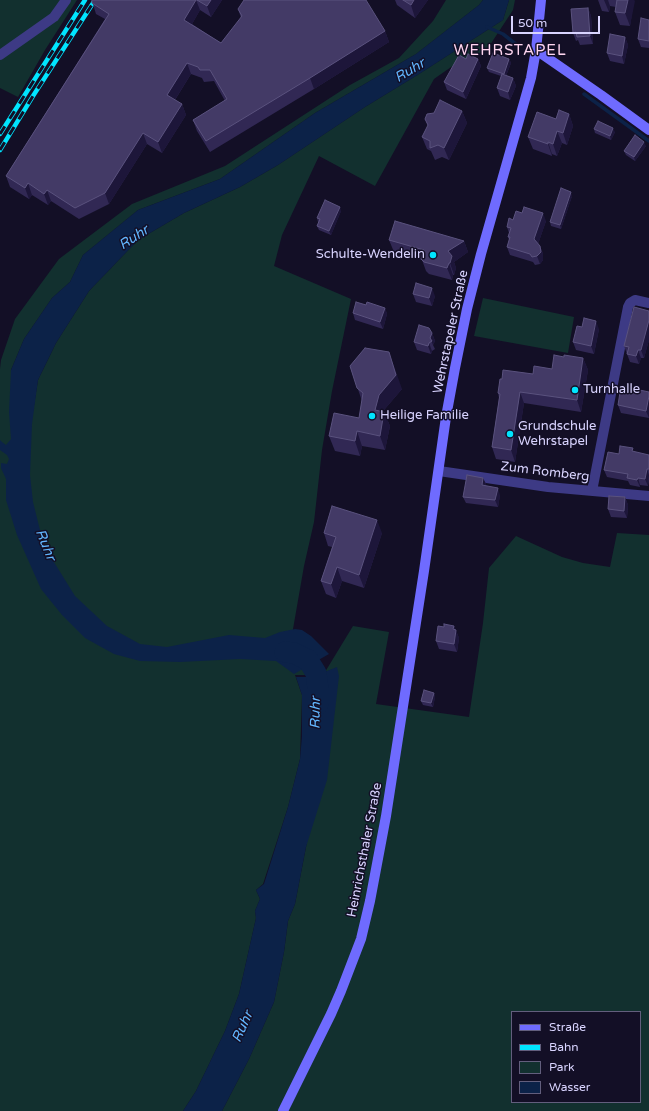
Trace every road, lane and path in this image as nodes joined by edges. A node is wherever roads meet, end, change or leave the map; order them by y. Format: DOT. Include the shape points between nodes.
graph roads {
  1 [pos="66,0"];
  2 [pos="541,0"];
  3 [pos="536,50"];
  4 [pos="0,54"];
  5 [pos="649,130"];
  6 [pos="649,303"];
  7 [pos="439,471"];
  8 [pos="592,491"];
  9 [pos="649,496"];
  10 [pos="408,674"];
  11 [pos="283,1111"];
  1 -- 4 [label="street" via="54,17"];
  2 -- 3 [label="main road, Wehrstapeler Straße"];
  3 -- 5 [label="main road"];
  3 -- 7 [label="main road, Wehrstapeler Straße" via="531,78 467,309 447,410"];
  6 -- 8 [label="street" via="635,300 628,307"];
  7 -- 8 [label="street, Zum Romberg"];
  7 -- 10 [label="main road, Wehrstapeler Straße"];
  8 -- 9 [label="street, Zum Romberg"];
  10 -- 11 [label="main road, Heinrichsthaler Straße" via="375,881 360,939 331,1014"];
}
